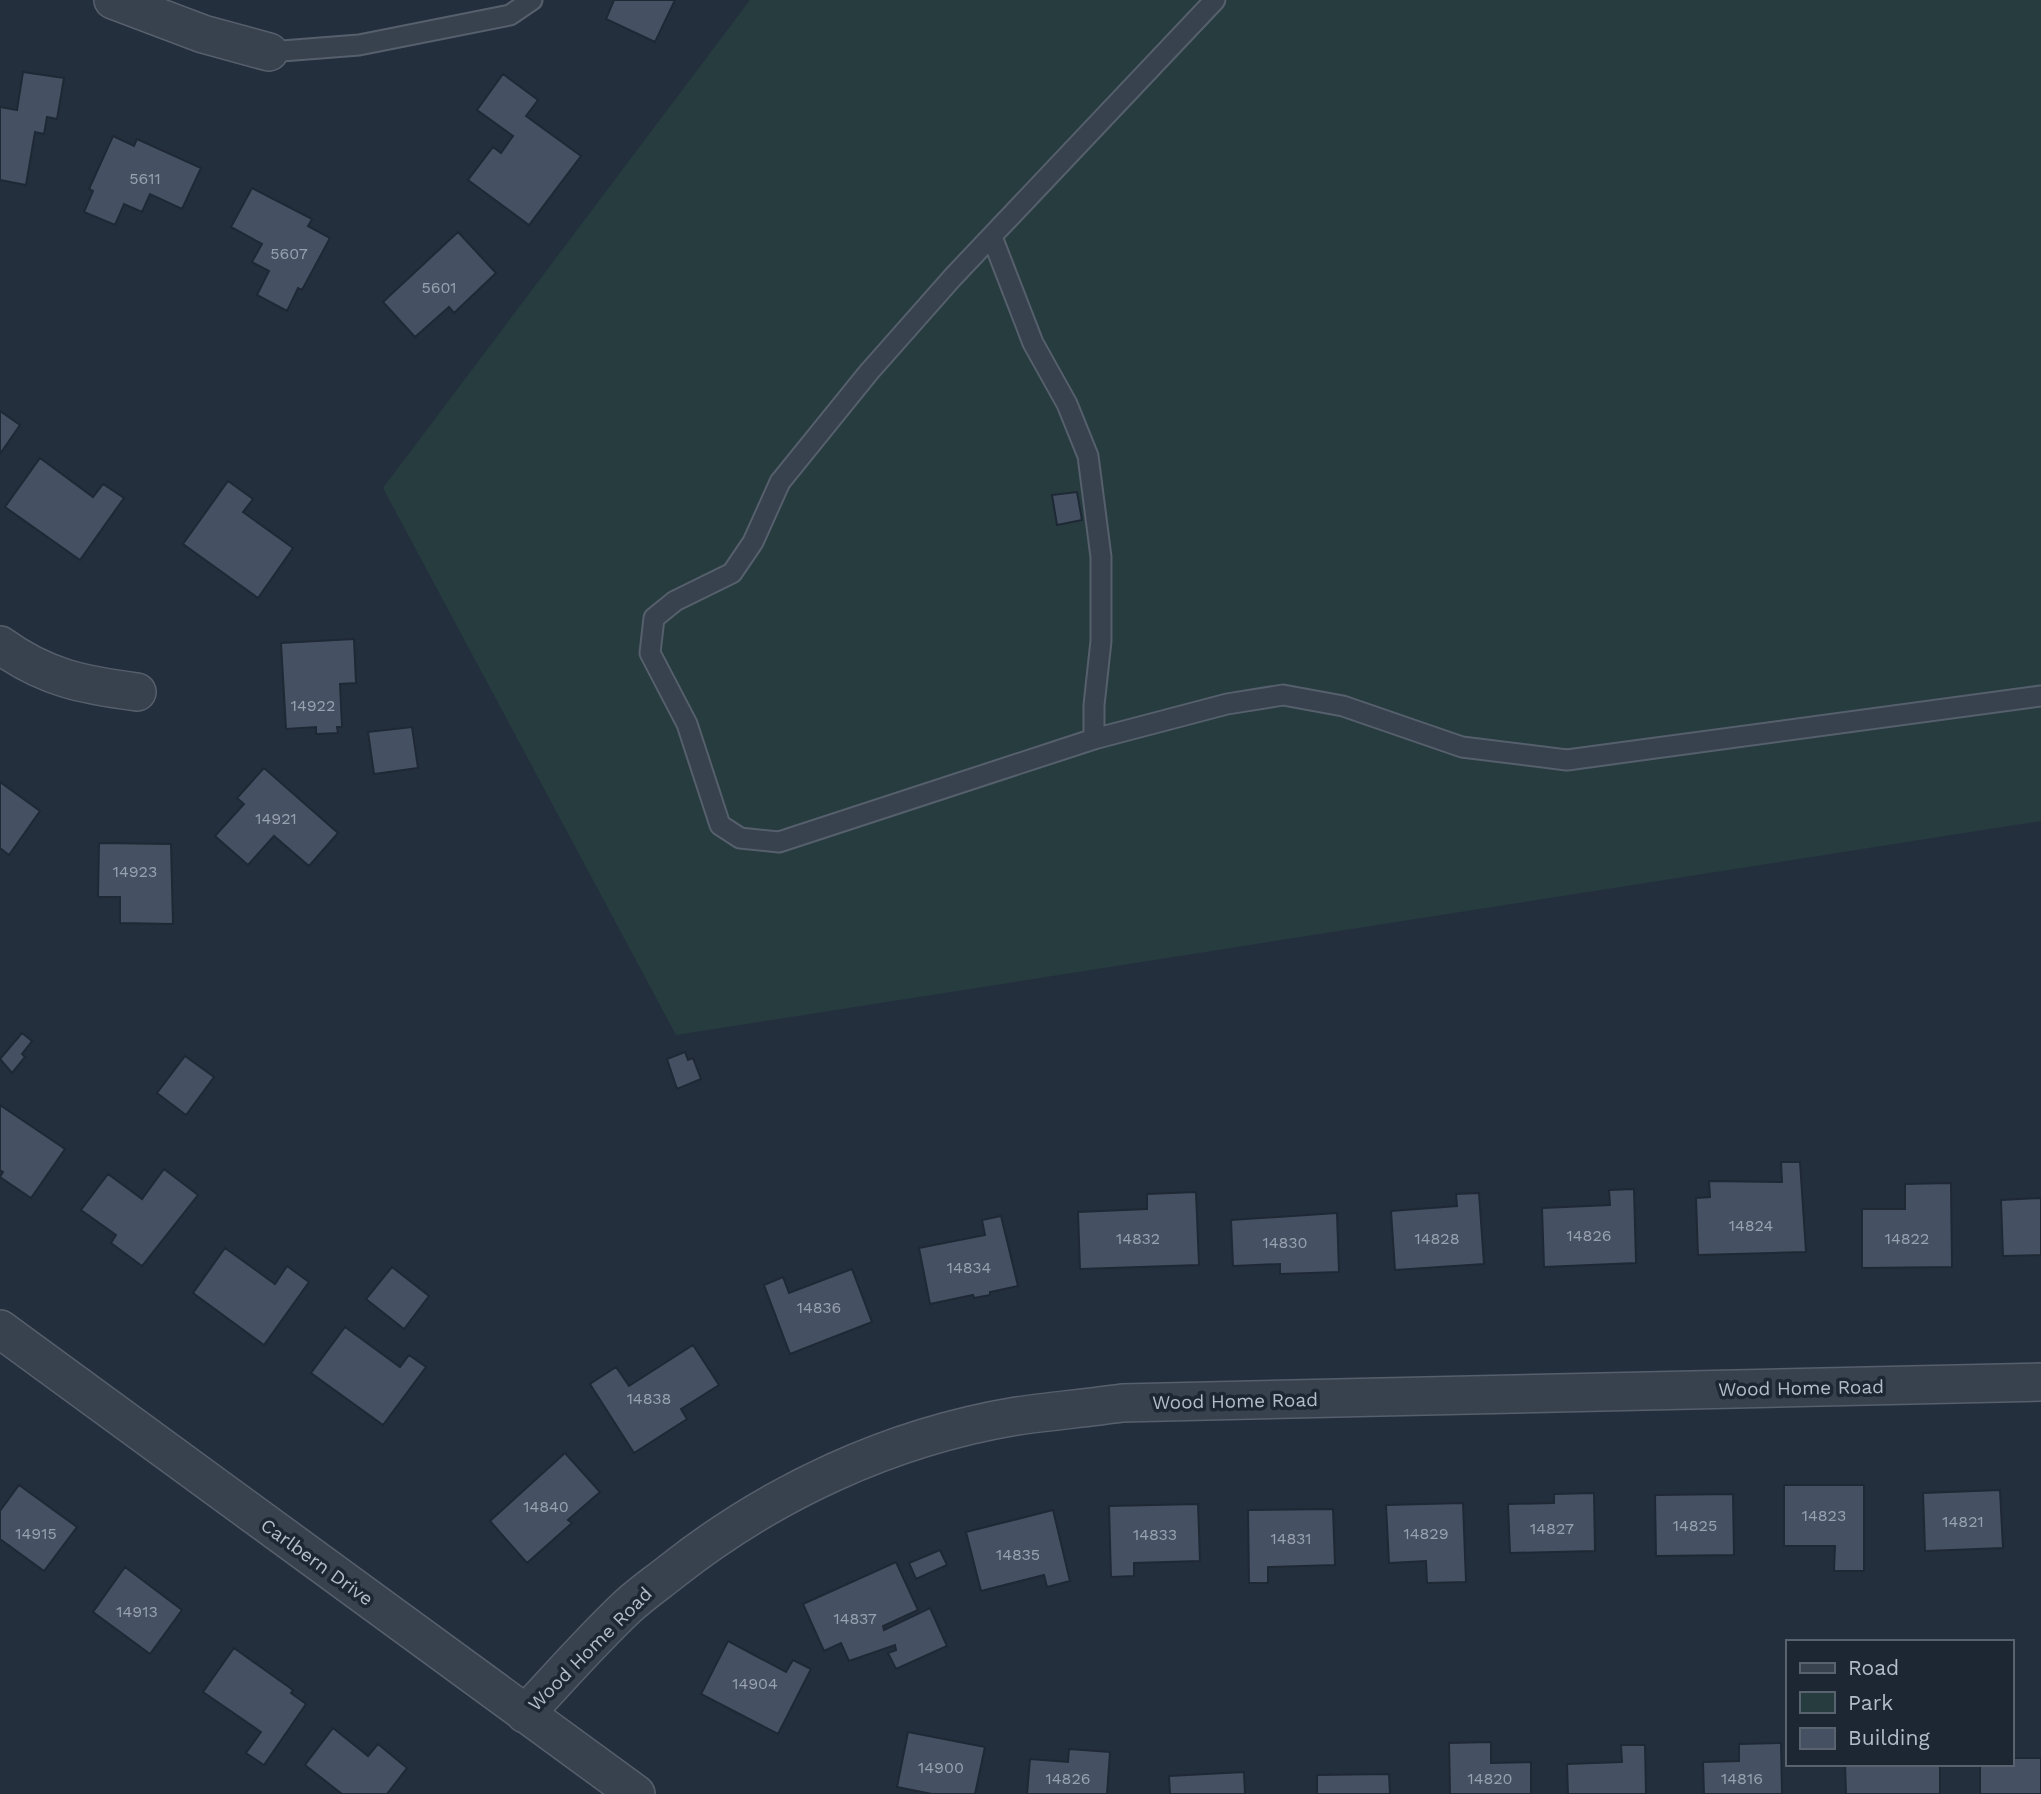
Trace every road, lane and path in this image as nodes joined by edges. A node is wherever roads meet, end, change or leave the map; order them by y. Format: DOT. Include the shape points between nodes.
graph roads {
  1 [pos="113,0"];
  2 [pos="532,0"];
  3 [pos="1215,0"];
  4 [pos="268,52"];
  5 [pos="992,237"];
  6 [pos="0,645"];
  7 [pos="137,692"];
  8 [pos="2041,696"];
  9 [pos="1094,739"];
  10 [pos="0,1329"];
  11 [pos="2041,1382"];
  12 [pos="524,1714"];
  13 [pos="636,1794"];
  1 -- 4 [label="street" via="203,34"];
  2 -- 4 [label="lane" via="510,15 359,45"];
  3 -- 5 [label="lane"];
  5 -- 9 [label="lane" via="1033,343 1067,404 1088,456 1101,557"];
  5 -- 9 [label="lane" via="869,372 780,482 753,541 732,573 675,601 654,618 650,653 687,724 720,825 740,838 779,842"];
  6 -- 7 [label="street" via="73,683"];
  8 -- 9 [label="lane" via="1567,760 1462,747 1342,706 1283,695 1227,704"];
  10 -- 12 [label="street, Carlbern Drive"];
  11 -- 12 [label="street, Wood Home Road" via="1122,1404 1016,1416 882,1452 757,1511 628,1605"];
  12 -- 13 [label="street, Carlbern Drive"];
}
